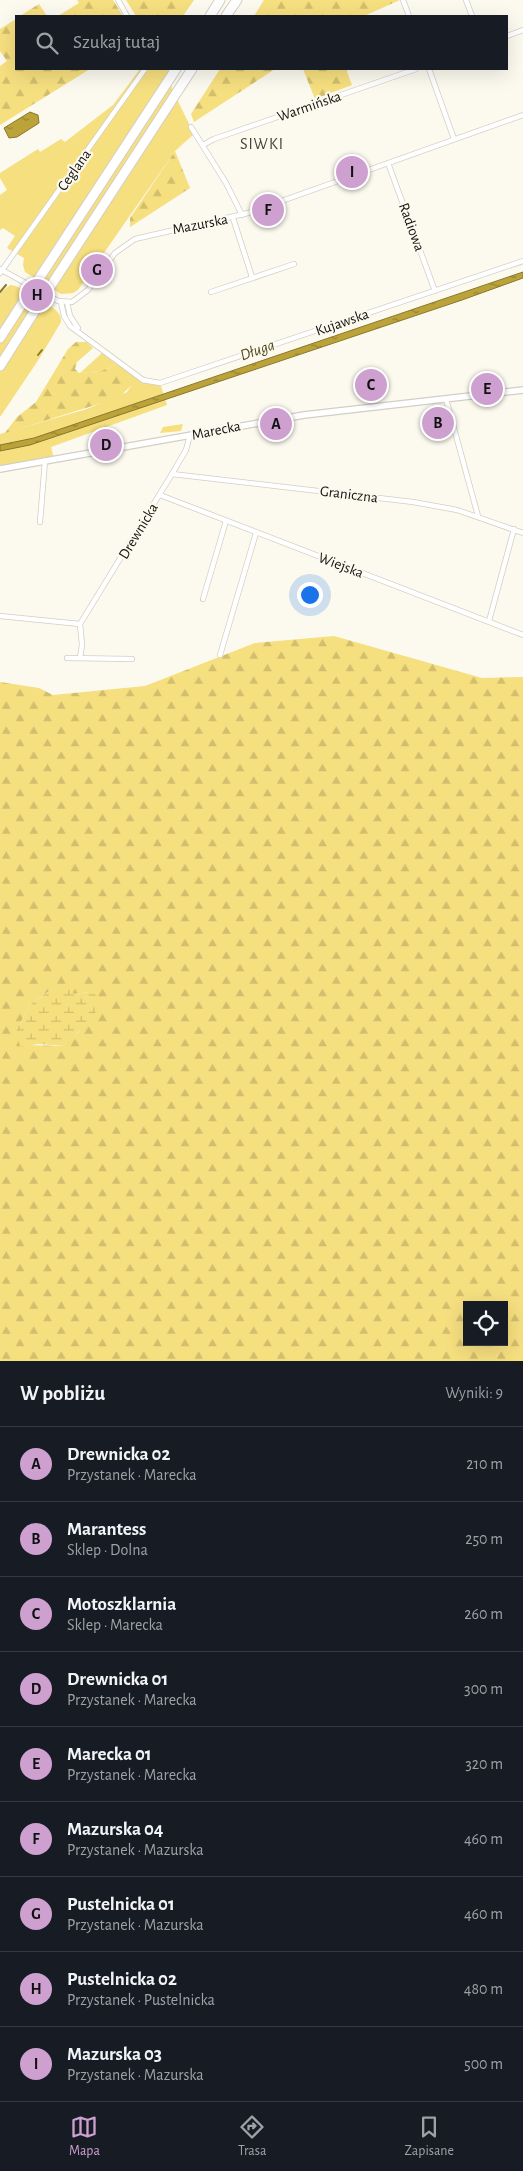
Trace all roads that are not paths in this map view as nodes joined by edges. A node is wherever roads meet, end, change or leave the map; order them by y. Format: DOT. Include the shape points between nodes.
graph roads {
  1 [pos="118,0"];
  2 [pos="220,0"];
  3 [pos="236,0"];
  4 [pos="404,0"];
  5 [pos="466,0"];
  6 [pos="127,15"];
  7 [pos="211,15"];
  8 [pos="227,15"];
  9 [pos="409,15"];
  10 [pos="472,15"];
  11 [pos="523,30"];
  12 [pos="508,36"];
  13 [pos="144,70"];
  14 [pos="175,70"];
  15 [pos="191,70"];
  16 [pos="413,70"];
  17 [pos="429,70"];
  18 [pos="523,115"];
  19 [pos="191,127"];
  20 [pos="454,139"];
  21 [pos="203,145"];
  22 [pos="388,163"];
  23 [pos="242,215"];
  24 [pos="233,218"];
  25 [pos="523,261"];
  26 [pos="294,264"];
  27 [pos="1,271"];
  28 [pos="252,278"];
  29 [pos="435,291"];
  30 [pos="211,292"];
  31 [pos="61,302"];
  32 [pos="67,302"];
  33 [pos="79,330"];
  34 [pos="0,338"];
  35 [pos="0,366"];
  36 [pos="523,390"];
  37 [pos="446,399"];
  38 [pos="190,435"];
  39 [pos="45,461"];
  40 [pos="0,469"];
  41 [pos="172,474"];
  42 [pos="160,495"];
  43 [pos="478,516"];
  44 [pos="226,521"];
  45 [pos="40,522"];
  46 [pos="514,529"];
  47 [pos="256,533"];
  48 [pos="523,533"];
  49 [pos="203,599"];
  50 [pos="0,616"];
  51 [pos="489,622"];
  52 [pos="80,624"];
  53 [pos="523,635"];
  54 [pos="220,655"];
  55 [pos="67,658"];
  56 [pos="80,658"];
  57 [pos="132,659"];
  1 -- 6 [label="street"];
  2 -- 7 [label="highway"];
  3 -- 8 [label="highway"];
  4 -- 9 [label="street"];
  5 -- 10 [label="street"];
  11 -- 12 [label="street"];
  13 -- 27 [label="street, Ceglana"];
  14 -- 34 [label="highway, bridge"];
  15 -- 35 [label="highway, bridge"];
  16 -- 21 [label="street, Warmińska"];
  17 -- 20 [label="street"];
  18 -- 20 [label="street, Mazurska"];
  19 -- 21 [label="street"];
  20 -- 22 [label="street, Mazurska"];
  21 -- 23 [label="street"];
  22 -- 23 [label="street, Mazurska"];
  22 -- 29 [label="street, Radiowa"];
  23 -- 24 [label="street, Mazurska"];
  24 -- 28 [label="street"];
  24 -- 32 [label="street, Mazurska" via="135,239 114,253 84,294"];
  25 -- 29 [label="street, Kujawska"];
  26 -- 28 [label="street"];
  27 -- 31 [label="street"];
  28 -- 30 [label="street"];
  29 -- 33 [label="street, Kujawska" via="160,383 143,380"];
  31 -- 32 [label="street"];
  31 -- 33 [label="street" via="66,320"];
  32 -- 33 [label="street" via="70,316"];
  36 -- 37 [label="street, Marecka"];
  37 -- 38 [label="street, Marecka" via="312,414"];
  37 -- 43 [label="street"];
  38 -- 39 [label="street, Marecka"];
  38 -- 41 [label="street, Drewnicka" via="186,450"];
  39 -- 40 [label="street, Marecka"];
  39 -- 45 [label="street"];
  41 -- 42 [label="street, Drewnicka"];
  41 -- 43 [label="street, Graniczna" via="413,502"];
  42 -- 44 [label="street, Wiejska"];
  42 -- 52 [label="street, Drewnicka"];
  43 -- 46 [label="street, Graniczna"];
  44 -- 47 [label="street, Wiejska"];
  44 -- 49 [label="street"];
  46 -- 48 [label="street, Graniczna"];
  46 -- 51 [label="street"];
  47 -- 51 [label="street, Wiejska"];
  47 -- 54 [label="street"];
  50 -- 52 [label="street"];
  51 -- 53 [label="street, Wiejska"];
  52 -- 56 [label="street"];
  55 -- 56 [label="street"];
  56 -- 57 [label="street"];
}
